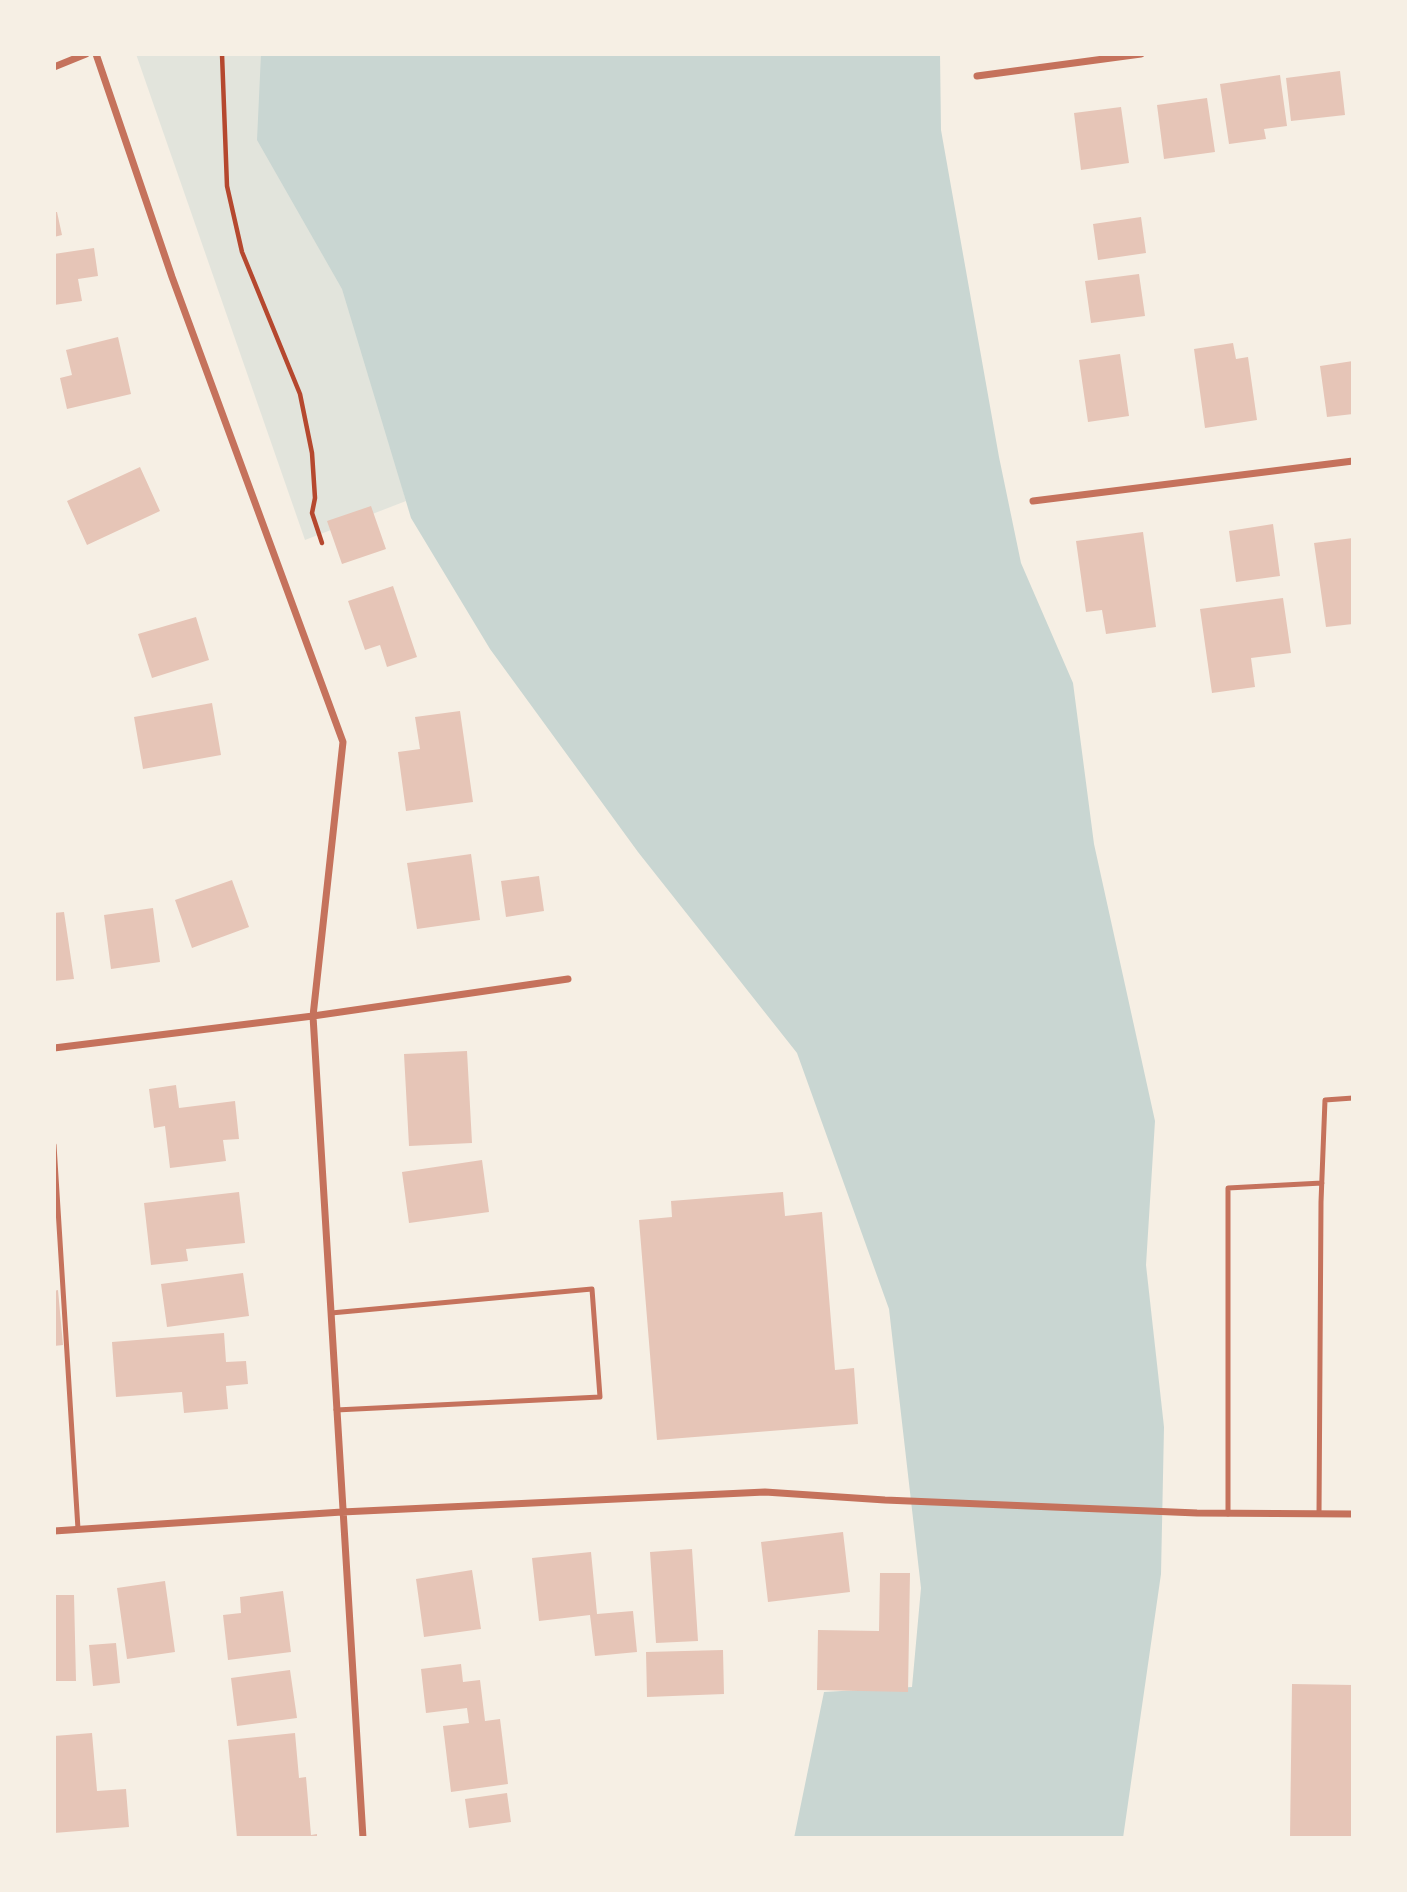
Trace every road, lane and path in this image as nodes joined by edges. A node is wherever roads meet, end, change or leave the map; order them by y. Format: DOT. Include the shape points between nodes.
graph roads {
  1 [pos="86,54"];
  2 [pos="96,54"];
  3 [pos="222,54"];
  4 [pos="1140,54"];
  5 [pos="54,67"];
  6 [pos="977,76"];
  7 [pos="1353,461"];
  8 [pos="1033,501"];
  9 [pos="322,543"];
  10 [pos="568,979"];
  11 [pos="313,1016"];
  12 [pos="54,1048"];
  13 [pos="1353,1098"];
  14 [pos="54,1145"];
  15 [pos="1322,1183"];
  16 [pos="331,1313"];
  17 [pos="336,1410"];
  18 [pos="342,1512"];
  19 [pos="1228,1514"];
  20 [pos="1319,1514"];
  21 [pos="1353,1514"];
  22 [pos="78,1529"];
  23 [pos="54,1531"];
  24 [pos="363,1838"];
  1 -- 5 [label="street"];
  2 -- 11 [label="street" via="172,277 343,742"];
  3 -- 9 [label="path" via="227,186 242,252 300,394 312,453 312,513"];
  4 -- 6 [label="street"];
  7 -- 8 [label="street"];
  10 -- 11 [label="street"];
  11 -- 12 [label="street"];
  11 -- 16 [label="street"];
  13 -- 15 [label="lane" via="1325,1100"];
  14 -- 22 [label="lane"];
  15 -- 19 [label="lane" via="1228,1188"];
  15 -- 20 [label="lane"];
  16 -- 17 [label="street"];
  16 -- 17 [label="lane" via="592,1289 600,1397"];
  17 -- 18 [label="street"];
  18 -- 19 [label="street" via="765,1492"];
  18 -- 22 [label="street"];
  18 -- 24 [label="street"];
  19 -- 20 [label="street"];
  20 -- 21 [label="street"];
  22 -- 23 [label="street"];
}
